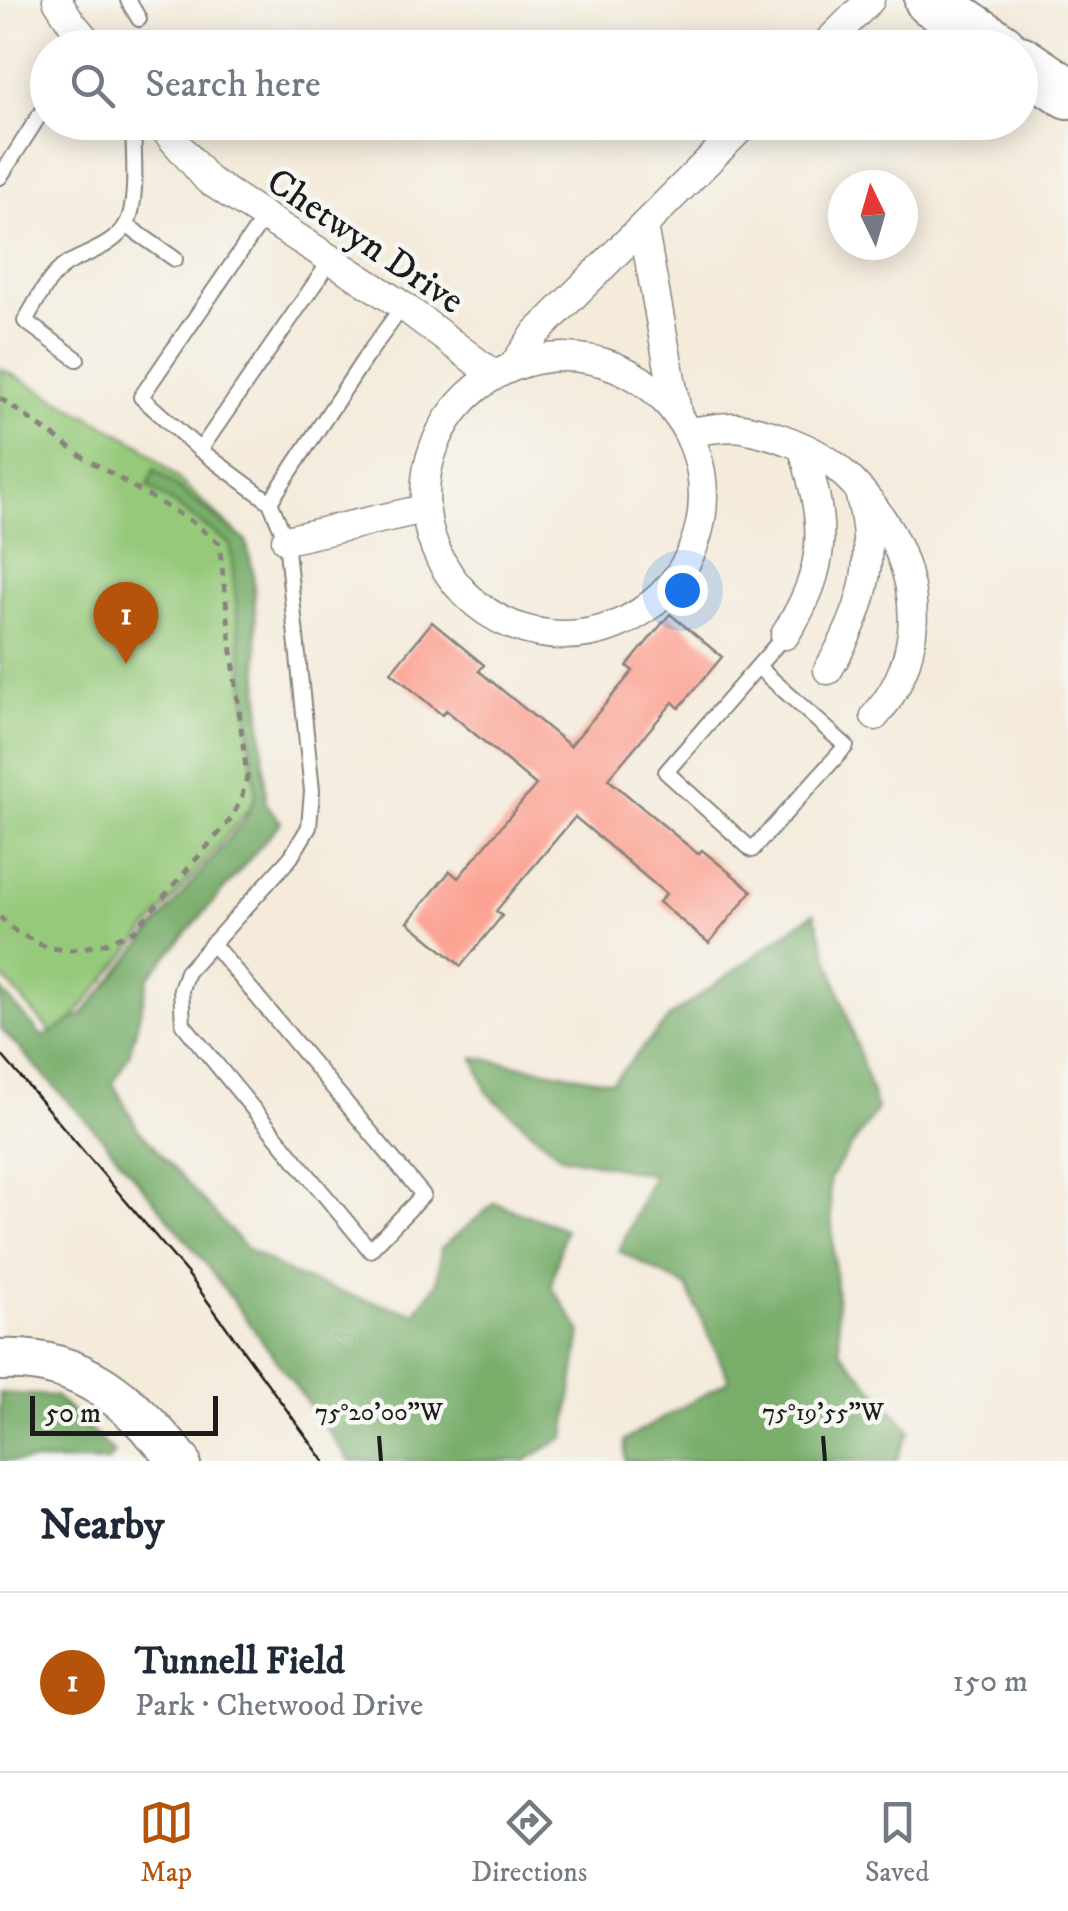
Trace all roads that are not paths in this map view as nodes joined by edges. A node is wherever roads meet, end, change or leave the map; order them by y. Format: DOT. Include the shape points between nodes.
graph roads {
  1 [pos="57,0"];
  2 [pos="128,0"];
  3 [pos="870,0"];
  4 [pos="930,0"];
  5 [pos="139,19"];
  6 [pos="77,30"];
  7 [pos="840,30"];
  8 [pos="974,30"];
  9 [pos="1038,73"];
  10 [pos="1068,93"];
  11 [pos="30,130"];
  12 [pos="133,140"];
  13 [pos="174,140"];
  14 [pos="729,140"];
  15 [pos="0,177"];
  16 [pos="265,216"];
  17 [pos="126,225"];
  18 [pos="643,226"];
  19 [pos="174,259"];
  20 [pos="331,260"];
  21 [pos="402,306"];
  22 [pos="77,359"];
  23 [pos="503,370"];
  24 [pos="683,422"];
  25 [pos="804,449"];
  26 [pos="200,450"];
  27 [pos="858,490"];
  28 [pos="270,502"];
  29 [pos="424,509"];
  30 [pos="286,540"];
  31 [pos="785,635"];
  32 [pos="758,667"];
  33 [pos="828,670"];
  34 [pos="875,716"];
  35 [pos="212,943"];
  36 [pos="0,1360"];
  37 [pos="180,1461"];
  1 -- 6 [label="street"];
  2 -- 5 [label="lane"];
  3 -- 7 [label="street"];
  4 -- 8 [label="highway"];
  9 -- 10 [label="highway"];
  11 -- 15 [label="lane"];
  12 -- 17 [label="lane"];
  13 -- 16 [label="street, Chetwyn Drive" via="208,180"];
  14 -- 18 [label="street"];
  16 -- 20 [label="street, Chetwyn Drive"];
  16 -- 26 [label="lane" via="141,397"];
  17 -- 19 [label="lane"];
  17 -- 22 [label="lane" via="95,252 64,266 25,321"];
  18 -- 23 [label="street"];
  18 -- 24 [label="street"];
  20 -- 21 [label="street, Chetwyn Drive"];
  20 -- 26 [label="lane"];
  21 -- 23 [label="street, Chetwyn Drive"];
  21 -- 28 [label="lane"];
  23 -- 24 [label="street" via="548,357 620,368 652,386"];
  23 -- 29 [label="street" via="462,399 439,432 426,469"];
  24 -- 25 [label="street" via="738,426"];
  24 -- 29 [label="street" via="704,480 701,528 682,574 647,609 603,631 554,636 506,624 466,596 436,556"];
  25 -- 27 [label="street" via="833,464"];
  25 -- 31 [label="street" via="816,492 820,558"];
  26 -- 28 [label="lane"];
  27 -- 33 [label="street" via="868,526 868,564 861,599"];
  27 -- 34 [label="street" via="890,529 908,572 913,607 904,668"];
  28 -- 30 [label="lane"];
  29 -- 30 [label="street"];
  30 -- 35 [label="lane" via="312,790 309,827"];
  31 -- 32 [label="lane"];
  32 -- 32 [label="lane" via="666,772 752,850 846,746"];
  35 -- 35 [label="lane" via="187,972 182,1024 370,1250 423,1195"];
  36 -- 37 [label="main road" via="51,1363 116,1394"];
}
